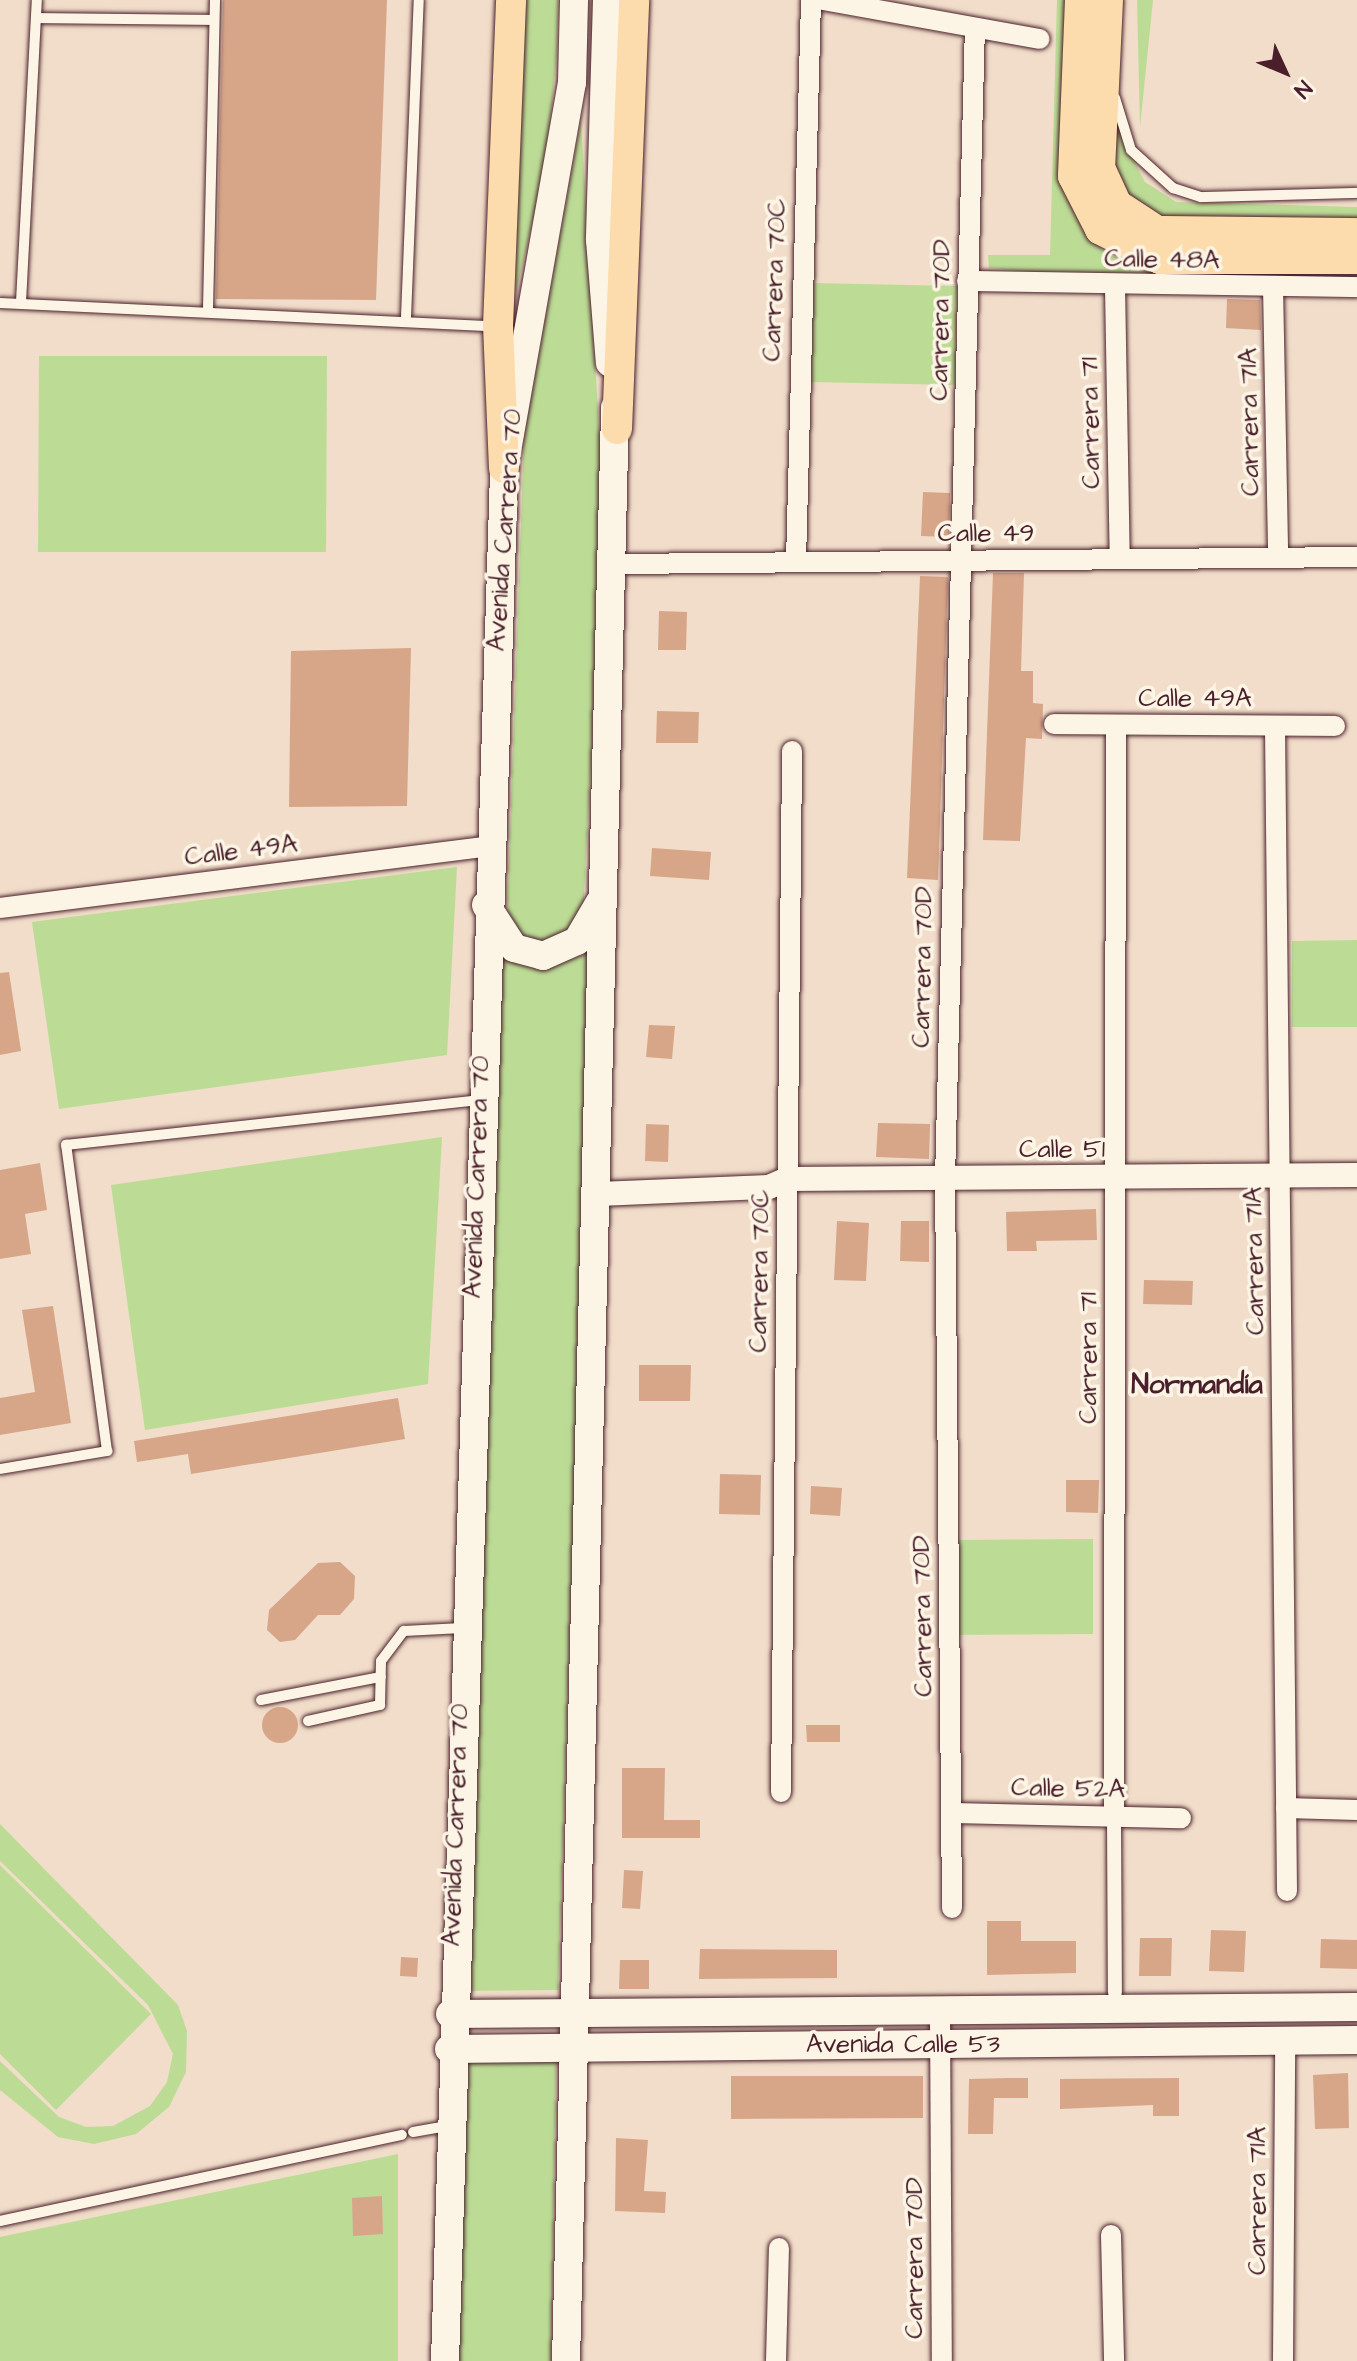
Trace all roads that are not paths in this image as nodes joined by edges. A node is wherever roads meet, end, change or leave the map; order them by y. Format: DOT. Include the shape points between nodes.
graph roads {
  1 [pos="37,0"];
  2 [pos="215,0"];
  3 [pos="419,0"];
  4 [pos="511,0"];
  5 [pos="574,0"];
  6 [pos="607,0"];
  7 [pos="634,0"];
  8 [pos="811,0"];
  9 [pos="823,0"];
  10 [pos="1081,0"];
  11 [pos="1106,14"];
  12 [pos="36,18"];
  13 [pos="214,20"];
  14 [pos="975,28"];
  15 [pos="1040,39"];
  16 [pos="1357,193"];
  17 [pos="1357,234"];
  18 [pos="1357,258"];
  19 [pos="967,281"];
  20 [pos="1115,286"];
  21 [pos="1273,286"];
  22 [pos="1357,287"];
  23 [pos="21,302"];
  24 [pos="0,303"];
  25 [pos="208,309"];
  26 [pos="406,317"];
  27 [pos="498,326"];
  28 [pos="617,429"];
  29 [pos="504,468"];
  30 [pos="1357,557"];
  31 [pos="1278,558"];
  32 [pos="1120,559"];
  33 [pos="963,560"];
  34 [pos="796,562"];
  35 [pos="616,564"];
  36 [pos="1054,724"];
  37 [pos="1116,725"];
  38 [pos="1275,726"];
  39 [pos="1335,726"];
  40 [pos="792,751"];
  41 [pos="488,846"];
  42 [pos="604,895"];
  43 [pos="485,904"];
  44 [pos="0,908"];
  45 [pos="479,1100"];
  46 [pos="1357,1175"];
  47 [pos="1280,1182"];
  48 [pos="1115,1184"];
  49 [pos="945,1185"];
  50 [pos="781,1186"];
  51 [pos="1357,1188"];
  52 [pos="599,1194"];
  53 [pos="0,1469"];
  54 [pos="462,1628"];
  55 [pos="381,1677"];
  56 [pos="261,1700"];
  57 [pos="308,1721"];
  58 [pos="781,1792"];
  59 [pos="1286,1808"];
  60 [pos="1357,1810"];
  61 [pos="953,1813"];
  62 [pos="1114,1817"];
  63 [pos="1181,1818"];
  64 [pos="1287,1891"];
  65 [pos="952,1908"];
  66 [pos="1115,1992"];
  67 [pos="1357,2007"];
  68 [pos="940,2011"];
  69 [pos="572,2013"];
  70 [pos="450,2014"];
  71 [pos="1357,2040"];
  72 [pos="1285,2041"];
  73 [pos="939,2045"];
  74 [pos="571,2048"];
  75 [pos="449,2049"];
  76 [pos="448,2126"];
  77 [pos="0,2221"];
  78 [pos="1111,2235"];
  79 [pos="779,2248"];
  80 [pos="445,2361"];
  81 [pos="566,2361"];
  82 [pos="776,2361"];
  83 [pos="942,2361"];
  84 [pos="1114,2361"];
  85 [pos="1283,2361"];
  1 -- 12 [label="lane"];
  2 -- 13 [label="lane"];
  3 -- 26 [label="lane"];
  4 -- 27 [label="main road"];
  5 -- 29 [label="main road, Avenida Carrera 70" via="574,44"];
  6 -- 28 [label="main road" via="600,240"];
  7 -- 28 [label="main road"];
  8 -- 34 [label="street, Carrera 70C"];
  9 -- 14 [label="street"];
  10 -- 18 [label="highway" via="1074,176 1101,229 1160,258"];
  11 -- 16 [label="lane" via="1128,144 1173,188 1201,197"];
  11 -- 17 [label="highway" via="1099,168 1106,191 1127,216 1157,232"];
  12 -- 13 [label="lane"];
  12 -- 23 [label="lane"];
  13 -- 25 [label="lane"];
  14 -- 15 [label="street"];
  14 -- 19 [label="street, Carrera 70D"];
  19 -- 20 [label="street, Calle 48A"];
  19 -- 33 [label="street, Carrera 70D"];
  20 -- 21 [label="street, Calle 48A"];
  20 -- 32 [label="street, Carrera 71"];
  21 -- 22 [label="street, Calle 48A"];
  21 -- 31 [label="street, Carrera 71A"];
  23 -- 24 [label="lane"];
  23 -- 25 [label="lane"];
  25 -- 26 [label="lane"];
  26 -- 27 [label="lane"];
  27 -- 29 [label="main road"];
  28 -- 35 [label="main road"];
  29 -- 41 [label="main road, Avenida Carrera 70"];
  30 -- 31 [label="street, Calle 49"];
  31 -- 32 [label="street, Calle 49"];
  32 -- 33 [label="street, Calle 49"];
  33 -- 34 [label="street, Calle 49"];
  33 -- 49 [label="street, Carrera 70D"];
  34 -- 35 [label="street, Calle 49"];
  35 -- 42 [label="main road"];
  36 -- 37 [label="street, Calle 49A"];
  37 -- 38 [label="street, Calle 49A"];
  37 -- 48 [label="street, Carrera 71"];
  38 -- 39 [label="street, Calle 49A"];
  38 -- 47 [label="street, Carrera 71A"];
  40 -- 50 [label="street, Carrera 70C"];
  41 -- 43 [label="main road, Avenida Carrera 70"];
  41 -- 44 [label="street, Calle 49A"];
  42 -- 43 [label="main road" via="577,941 543,956 514,948"];
  42 -- 52 [label="main road"];
  43 -- 45 [label="main road, Avenida Carrera 70"];
  45 -- 53 [label="lane" via="66,1145 107,1451"];
  45 -- 54 [label="main road, Avenida Carrera 70"];
  46 -- 47 [label="street, Calle 51"];
  47 -- 48 [label="street, Calle 51"];
  47 -- 51 [label="street, Calle 51"];
  47 -- 59 [label="street, Carrera 71A"];
  48 -- 49 [label="street, Calle 51"];
  48 -- 62 [label="street, Carrera 71"];
  49 -- 50 [label="street, Calle 51"];
  49 -- 61 [label="street, Carrera 70D"];
  50 -- 52 [label="street, Calle 51"];
  50 -- 58 [label="street, Carrera 70C"];
  52 -- 69 [label="main road"];
  54 -- 55 [label="lane" via="404,1631 382,1657"];
  54 -- 70 [label="main road, Avenida Carrera 70"];
  55 -- 56 [label="lane"];
  55 -- 57 [label="lane" via="380,1705"];
  59 -- 60 [label="street"];
  59 -- 64 [label="street, Carrera 71A"];
  61 -- 62 [label="street, Calle 52A"];
  61 -- 65 [label="street, Carrera 70D"];
  62 -- 63 [label="street, Calle 52A"];
  62 -- 66 [label="street, Carrera 71"];
  67 -- 68 [label="main road, Avenida Calle 53"];
  68 -- 69 [label="main road, Avenida Calle 53"];
  68 -- 73 [label="street, Carrera 70D"];
  69 -- 70 [label="main road, Avenida Calle 53"];
  69 -- 74 [label="main road"];
  70 -- 75 [label="main road, Avenida Carrera 70"];
  71 -- 72 [label="main road, Avenida Calle 53"];
  72 -- 73 [label="main road, Avenida Calle 53"];
  72 -- 85 [label="street, Carrera 71A"];
  73 -- 74 [label="main road, Avenida Calle 53"];
  73 -- 83 [label="street, Carrera 70D"];
  74 -- 75 [label="main road, Avenida Calle 53"];
  74 -- 81 [label="main road"];
  75 -- 76 [label="main road, Avenida Carrera 70"];
  76 -- 77 [label="lane"];
  76 -- 80 [label="main road, Avenida Carrera 70"];
  78 -- 84 [label="street"];
  79 -- 82 [label="street"];
}
